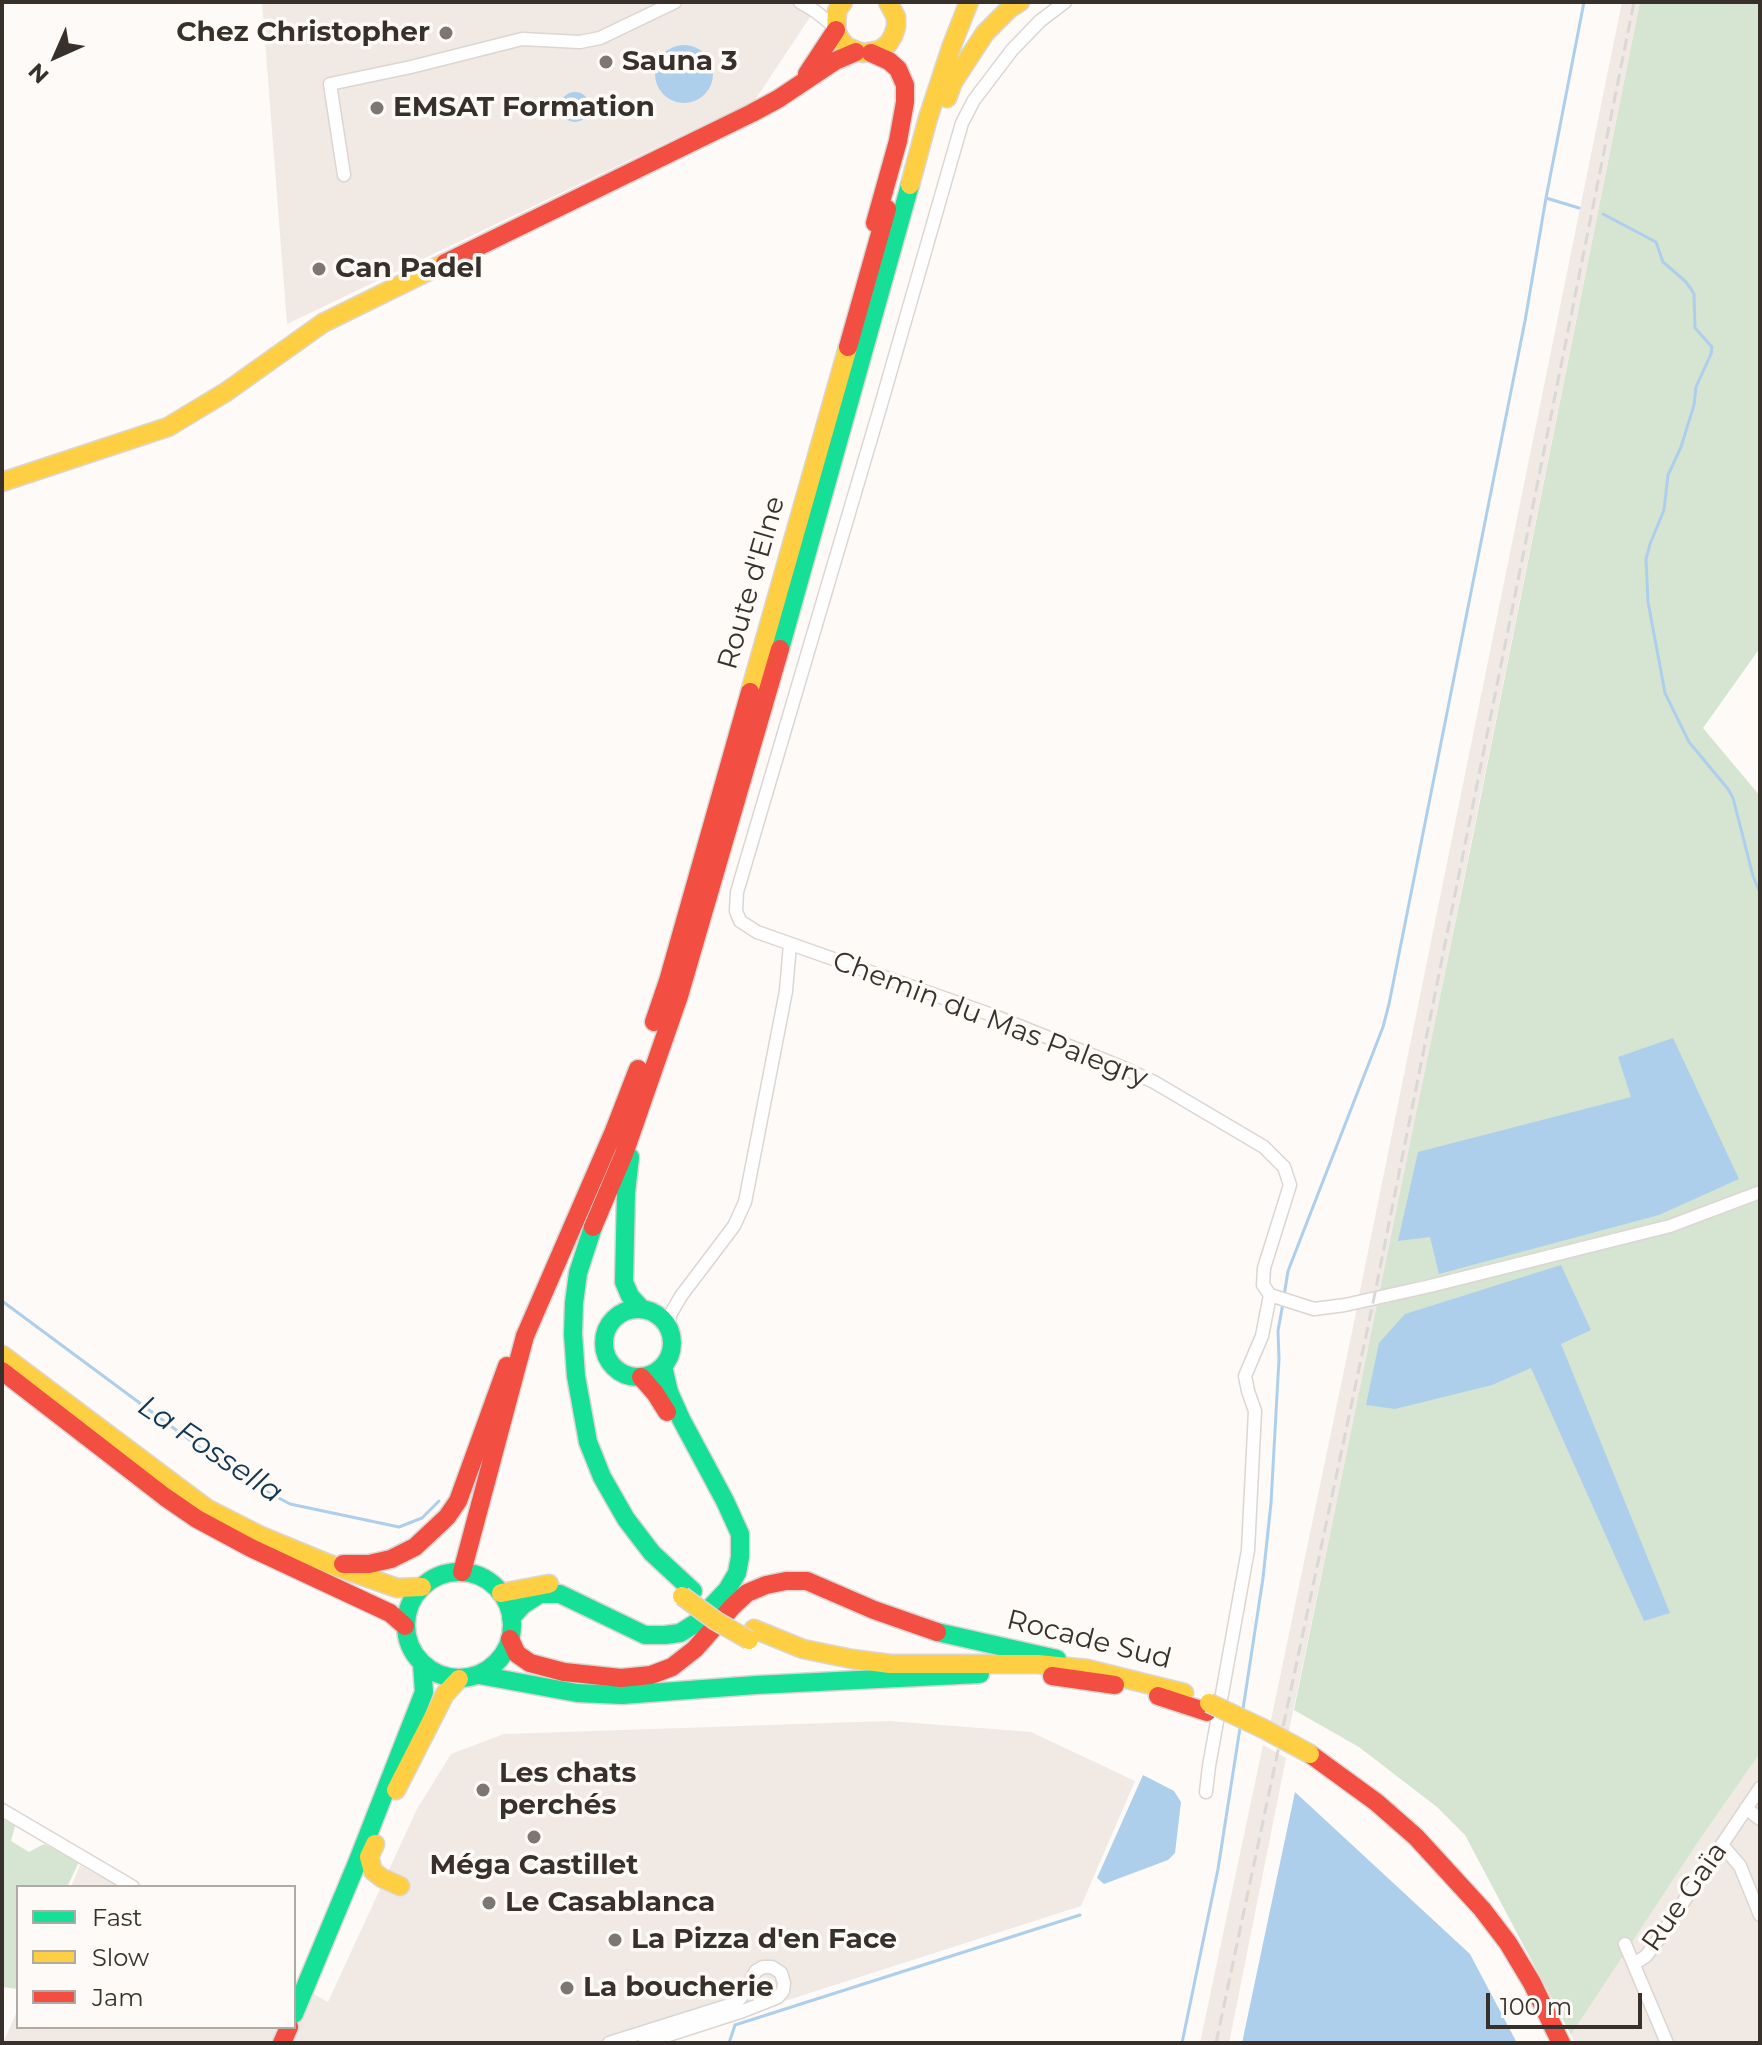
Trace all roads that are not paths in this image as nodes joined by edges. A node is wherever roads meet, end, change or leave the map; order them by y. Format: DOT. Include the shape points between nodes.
graph roads {
  1 [pos="675,2"];
  2 [pos="800,2"];
  3 [pos="811,2"];
  4 [pos="888,2"];
  5 [pos="954,2"];
  6 [pos="969,2"];
  7 [pos="1020,2"];
  8 [pos="1065,2"];
  9 [pos="842,3"];
  10 [pos="836,28"];
  11 [pos="864,52"];
  12 [pos="792,90"];
  13 [pos="344,175"];
  14 [pos="890,257"];
  15 [pos="2,482"];
  16 [pos="803,503"];
  17 [pos="790,944"];
  18 [pos="679,996"];
  19 [pos="594,1176"];
  20 [pos="1760,1192"];
  21 [pos="1273,1297"];
  22 [pos="656,1317"];
  23 [pos="525,1336"];
  24 [pos="2,1355"];
  25 [pos="663,1366"];
  26 [pos="2,1371"];
  27 [pos="641,1377"];
  28 [pos="329,1564"];
  29 [pos="462,1572"];
  30 [pos="422,1587"];
  31 [pos="501,1593"];
  32 [pos="688,1594"];
  33 [pos="511,1618"];
  34 [pos="405,1626"];
  35 [pos="752,1634"];
  36 [pos="510,1639"];
  37 [pos="422,1664"];
  38 [pos="479,1675"];
  39 [pos="934,1675"];
  40 [pos="459,1679"];
  41 [pos="1184,1693"];
  42 [pos="1208,1707"];
  43 [pos="413,1758"];
  44 [pos="1308,1758"];
  45 [pos="1760,1788"];
  46 [pos="1206,1792"];
  47 [pos="1746,1808"];
  48 [pos="2,1810"];
  49 [pos="1760,1819"];
  50 [pos="1722,1845"];
  51 [pos="357,1863"];
  52 [pos="130,1885"];
  53 [pos="400,1886"];
  54 [pos="1760,1915"];
  55 [pos="1625,1944"];
  56 [pos="1634,1964"];
  57 [pos="300,1984"];
  58 [pos="751,1986"];
  59 [pos="771,2000"];
  60 [pos="296,2004"];
  61 [pos="609,2043"];
  62 [pos="644,2043"];
  63 [pos="1552,2043"];
  64 [pos="1561,2043"];
  65 [pos="1667,2043"];
  1 -- 13 [label="street" via="600,38 522,39 330,84"];
  2 -- 10 [label="street"];
  3 -- 9 [label="street" via="830,7"];
  4 -- 11 [label="main road" via="896,17 893,36 880,50"];
  5 -- 16 [label="main road, Route d'Elne" via="907,139"];
  6 -- 14 [label="main road, Route d'Elne" via="928,118"];
  7 -- 14 [label="main road" via="985,33 953,82"];
  8 -- 17 [label="street" via="1040,21 994,72 962,123 953,151 737,892 740,921"];
  9 -- 10 [label="main road"];
  10 -- 11 [label="main road" via="847,47"];
  10 -- 12 [label="main road"];
  11 -- 12 [label="main road" via="835,61"];
  11 -- 16 [label="main road" via="898,69 905,102"];
  12 -- 15 [label="main road" via="323,323 168,427"];
  14 -- 18 [label="main road, Route d'Elne"];
  16 -- 19 [label="main road, Route d'Elne" via="668,981"];
  17 -- 21 [label="street, Chemin du Mas Palegry" via="1124,1068 1264,1147 1284,1167 1290,1185 1264,1268 1263,1285"];
  17 -- 22 [label="street, Chemin du Mas Palegry" via="786,991 745,1202 734,1226 670,1315"];
  18 -- 22 [label="main road" via="628,1162 624,1282 630,1296"];
  18 -- 32 [label="main road" via="589,1236 578,1273 573,1334 581,1410 602,1477 626,1519"];
  19 -- 23 [label="main road"];
  19 -- 32 [label="main road" via="567,1267 561,1314 570,1421 594,1486 616,1524 643,1560"];
  20 -- 21 [label="street" via="1670,1226 1345,1305 1314,1309"];
  21 -- 46 [label="street" via="1245,1376 1255,1411 1248,1550"];
  22 -- 25 [label="main road" via="672,1340"];
  22 -- 27 [label="main road" via="635,1309 608,1326 604,1343 610,1362 628,1376"];
  23 -- 28 [label="main road" via="511,1357 458,1501 447,1517 415,1547 391,1559"];
  23 -- 29 [label="main road"];
  24 -- 28 [label="main road" via="206,1508"];
  25 -- 27 [label="main road"];
  25 -- 33 [label="main road" via="681,1419 740,1534 737,1573 727,1590 696,1623 665,1635 645,1635 560,1594 540,1594"];
  26 -- 34 [label="main road" via="197,1519 390,1613"];
  27 -- 31 [label="main road" via="675,1424 729,1533 723,1578 700,1605 666,1625 631,1617 567,1586 547,1584"];
  28 -- 30 [label="main road" via="397,1588"];
  29 -- 30 [label="main road" via="438,1576"];
  29 -- 31 [label="main road" via="484,1579"];
  30 -- 34 [label="main road" via="407,1611"];
  31 -- 33 [label="main road"];
  32 -- 35 [label="main road"];
  33 -- 36 [label="main road"];
  34 -- 37 [label="main road"];
  35 -- 39 [label="main road" via="800,1660 844,1669"];
  35 -- 41 [label="main road" via="852,1659 1087,1669"];
  36 -- 38 [label="main road" via="499,1661"];
  36 -- 41 [label="main road, Rocade Sud" via="517,1654 553,1669 621,1678 651,1675 695,1649 747,1593 786,1581 807,1581 927,1629 1121,1672"];
  37 -- 40 [label="main road"];
  37 -- 51 [label="main road" via="424,1692"];
  38 -- 39 [label="main road, Rocade Sud" via="577,1693 622,1695"];
  38 -- 40 [label="main road"];
  39 -- 42 [label="main road, Rocade Sud" via="1058,1676"];
  40 -- 43 [label="main road" via="445,1694"];
  41 -- 42 [label="main road, Rocade Sud"];
  42 -- 44 [label="main road, Rocade Sud, bridge" via="1264,1729"];
  43 -- 51 [label="main road"];
  43 -- 53 [label="main road" via="369,1857 377,1875"];
  44 -- 63 [label="main road, Rocade Sud" via="1372,1807 1448,1881 1500,1947"];
  44 -- 64 [label="main road, Rocade Sud" via="1376,1802 1463,1887 1508,1943"];
  45 -- 47 [label="street, Rue Gaïa"];
  47 -- 49 [label="street"];
  47 -- 50 [label="street, Rue Gaïa"];
  48 -- 52 [label="street"];
  50 -- 54 [label="street" via="1740,1866"];
  50 -- 56 [label="street, Rue Gaïa" via="1655,1944"];
  51 -- 57 [label="main road"];
  55 -- 56 [label="street"];
  56 -- 65 [label="street"];
  57 -- 60 [label="main road"];
  58 -- 59 [label="street" via="761,1999"];
  58 -- 59 [label="street" via="763,1967 781,1973 783,1991"];
  58 -- 61 [label="street" via="736,2003"];
  59 -- 62 [label="street"];
}
